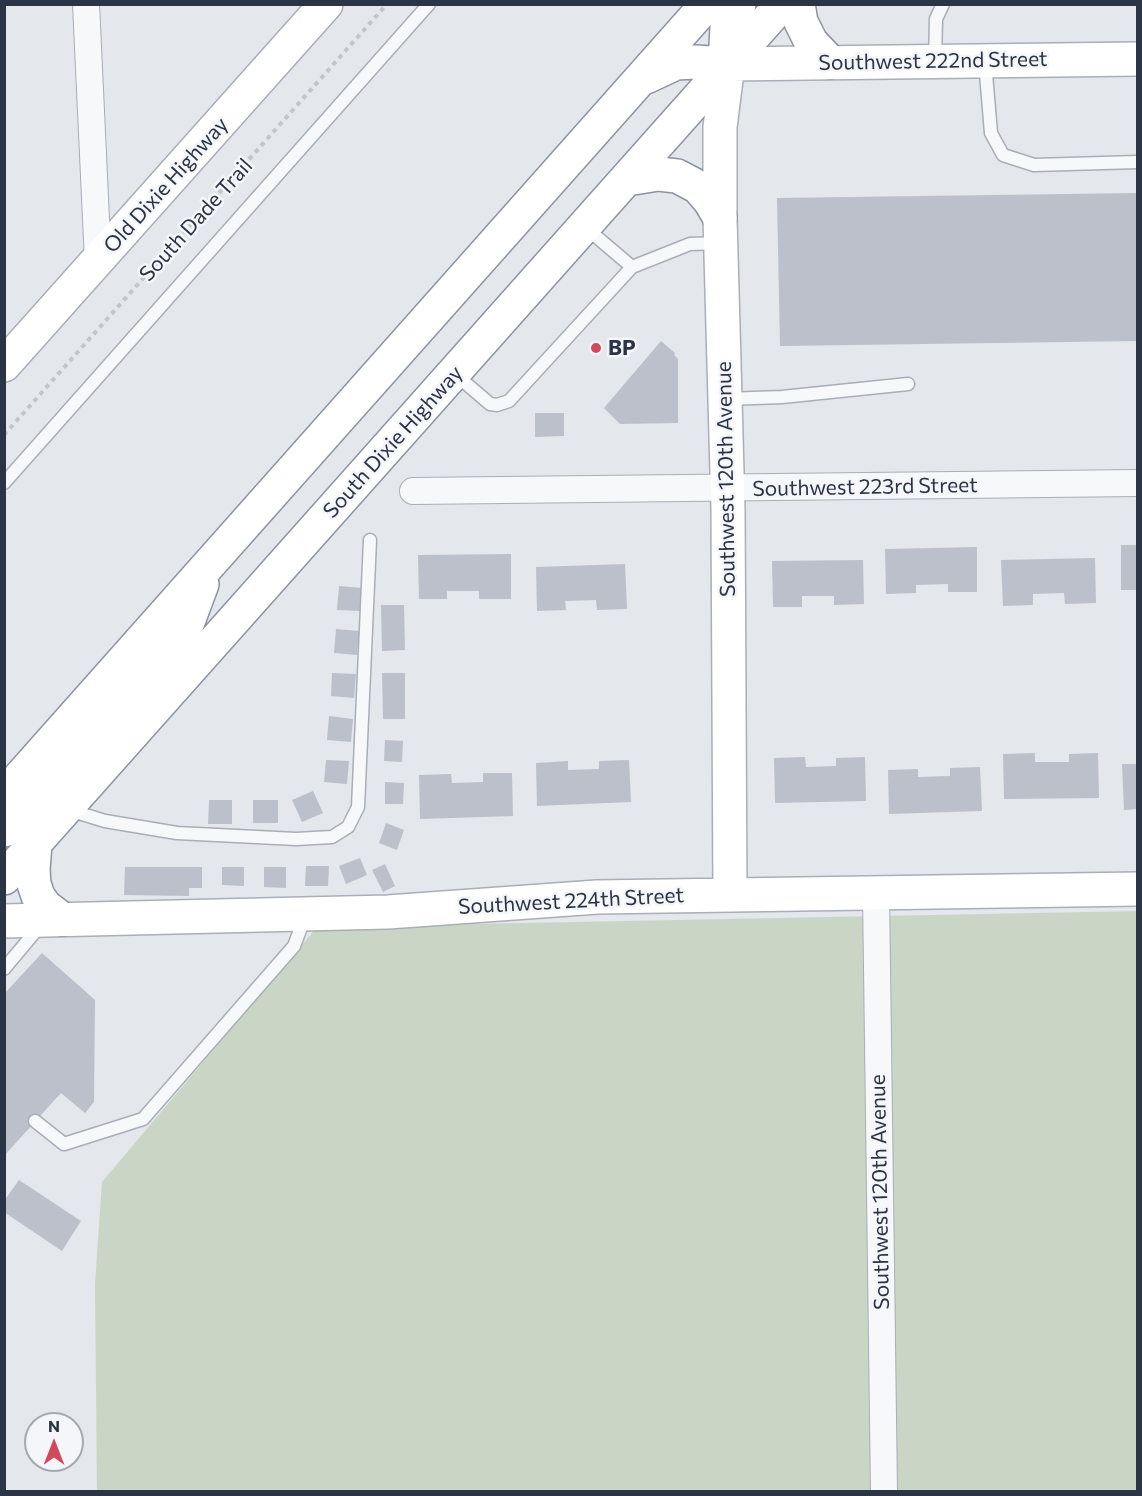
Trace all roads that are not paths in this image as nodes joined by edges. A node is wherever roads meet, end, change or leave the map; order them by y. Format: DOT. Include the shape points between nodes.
graph roads {
  1 [pos="86,4"];
  2 [pos="326,4"];
  3 [pos="429,4"];
  4 [pos="707,4"];
  5 [pos="739,4"];
  6 [pos="782,4"];
  7 [pos="798,4"];
  8 [pos="943,4"];
  9 [pos="1137,59"];
  10 [pos="935,61"];
  11 [pos="985,61"];
  12 [pos="830,62"];
  13 [pos="728,64"];
  14 [pos="642,79"];
  15 [pos="1137,162"];
  16 [pos="627,178"];
  17 [pos="585,227"];
  18 [pos="721,230"];
  19 [pos="98,262"];
  20 [pos="632,267"];
  21 [pos="4,365"];
  22 [pos="454,374"];
  23 [pos="908,384"];
  24 [pos="725,399"];
  25 [pos="4,483"];
  26 [pos="1137,483"];
  27 [pos="727,489"];
  28 [pos="413,491"];
  29 [pos="370,540"];
  30 [pos="210,563"];
  31 [pos="4,795"];
  32 [pos="66,810"];
  33 [pos="4,830"];
  34 [pos="35,844"];
  35 [pos="4,878"];
  36 [pos="1137,889"];
  37 [pos="876,892"];
  38 [pos="730,895"];
  39 [pos="307,913"];
  40 [pos="53,920"];
  41 [pos="4,921"];
  42 [pos="4,969"];
  43 [pos="35,1121"];
  44 [pos="884,1491"];
  1 -- 19 [label="street"];
  2 -- 19 [label="main road, Old Dixie Highway"];
  3 -- 25 [label="lane"];
  4 -- 14 [label="main road"];
  5 -- 13 [label="main road, Southwest 120th Avenue" via="727,27"];
  6 -- 13 [label="main road, South Dixie Highway"];
  7 -- 12 [label="main road" via="811,42"];
  8 -- 10 [label="lane" via="936,19"];
  9 -- 11 [label="main road, Southwest 222nd Street"];
  10 -- 11 [label="main road, Southwest 222nd Street"];
  10 -- 12 [label="main road, Southwest 222nd Street"];
  11 -- 15 [label="lane" via="991,134 1003,155 1034,165"];
  12 -- 13 [label="main road, Southwest 222nd Street"];
  13 -- 14 [label="main road, Southwest 222nd Street" via="676,63"];
  13 -- 16 [label="main road, South Dixie Highway"];
  13 -- 18 [label="main road, Southwest 120th Avenue" via="720,127"];
  14 -- 30 [label="main road"];
  16 -- 17 [label="main road, South Dixie Highway"];
  16 -- 18 [label="main road" via="677,176 698,188 710,201"];
  17 -- 20 [label="lane"];
  17 -- 22 [label="main road, South Dixie Highway"];
  18 -- 20 [label="lane"];
  18 -- 24 [label="main road, Southwest 120th Avenue"];
  19 -- 21 [label="main road, Old Dixie Highway"];
  20 -- 22 [label="lane" via="509,401 490,404"];
  22 -- 32 [label="main road, South Dixie Highway"];
  23 -- 24 [label="lane"];
  24 -- 27 [label="main road, Southwest 120th Avenue"];
  26 -- 27 [label="street, Southwest 223rd Street"];
  27 -- 28 [label="street, Southwest 223rd Street"];
  27 -- 38 [label="main road, Southwest 120th Avenue"];
  29 -- 32 [label="lane" via="358,807 348,827 332,837 296,839 177,833 105,822"];
  30 -- 31 [label="main road"];
  30 -- 33 [label="main road" via="183,635"];
  32 -- 34 [label="main road, South Dixie Highway"];
  34 -- 35 [label="main road, South Dixie Highway"];
  34 -- 40 [label="main road" via="36,890"];
  36 -- 37 [label="main road, Southwest 224th Street"];
  37 -- 38 [label="main road, Southwest 224th Street"];
  37 -- 44 [label="street, Southwest 120th Avenue"];
  38 -- 39 [label="main road, Southwest 224th Street" via="597,897 388,912"];
  39 -- 40 [label="main road, Southwest 224th Street"];
  39 -- 43 [label="lane" via="294,946 142,1119 64,1144"];
  40 -- 41 [label="main road, Southwest 224th Street"];
  40 -- 42 [label="lane"];
}
